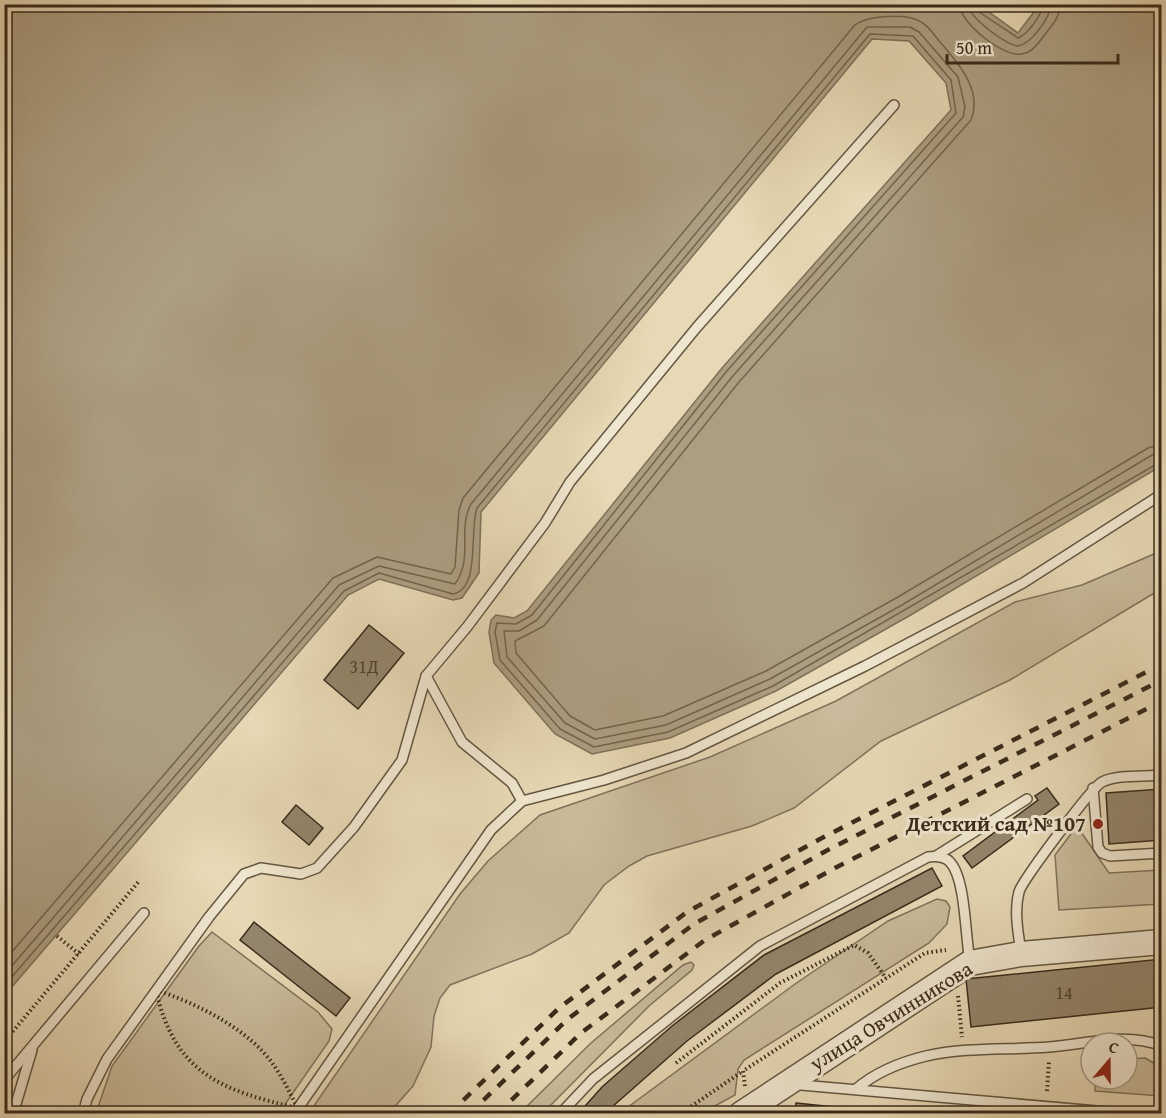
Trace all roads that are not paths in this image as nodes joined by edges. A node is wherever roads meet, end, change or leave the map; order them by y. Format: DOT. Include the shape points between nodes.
graph roads {
  1 [pos="894,105"];
  2 [pos="1161,494"];
  3 [pos="426,676"];
  4 [pos="1161,775"];
  5 [pos="1093,788"];
  6 [pos="1027,799"];
  7 [pos="522,801"];
  8 [pos="1161,853"];
  9 [pos="936,856"];
  10 [pos="144,913"];
  11 [pos="1161,942"];
  12 [pos="1021,954"];
  13 [pos="969,955"];
  14 [pos="34,1045"];
  15 [pos="1161,1046"];
  16 [pos="790,1079"];
  17 [pos="4,1080"];
  18 [pos="856,1089"];
  19 [pos="296,1111"];
  20 [pos="744,1111"];
  21 [pos="13,1113"];
  22 [pos="83,1113"];
  23 [pos="560,1113"];
  24 [pos="1131,1113"];
  1 -- 3 [label="lane" via="697,327 570,482 467,627"];
  2 -- 7 [label="lane" via="1023,583 686,753"];
  3 -- 7 [label="lane" via="462,742 512,783"];
  3 -- 22 [label="lane" via="402,760 354,827 317,868 302,874 261,868 244,874 209,916 107,1059"];
  4 -- 5 [label="lane" via="1109,779"];
  5 -- 8 [label="lane" via="1098,847 1102,853"];
  5 -- 12 [label="lane" via="1023,881 1016,904"];
  6 -- 9 [label="lane"];
  7 -- 19 [label="lane" via="491,830"];
  9 -- 13 [label="lane" via="951,863 959,881"];
  9 -- 23 [label="lane" via="760,946 593,1079"];
  10 -- 14 [label="lane"];
  11 -- 12 [label="street, улица Овчинникова"];
  12 -- 13 [label="street, улица Овчинникова"];
  13 -- 16 [label="street, улица Овчинникова"];
  14 -- 17 [label="lane"];
  14 -- 21 [label="lane"];
  15 -- 18 [label="lane" via="1134,1039 964,1051 925,1057 888,1069"];
  16 -- 18 [label="lane" via="801,1085"];
  16 -- 20 [label="street, улица Овчинникова"];
  18 -- 24 [label="lane"];
}
